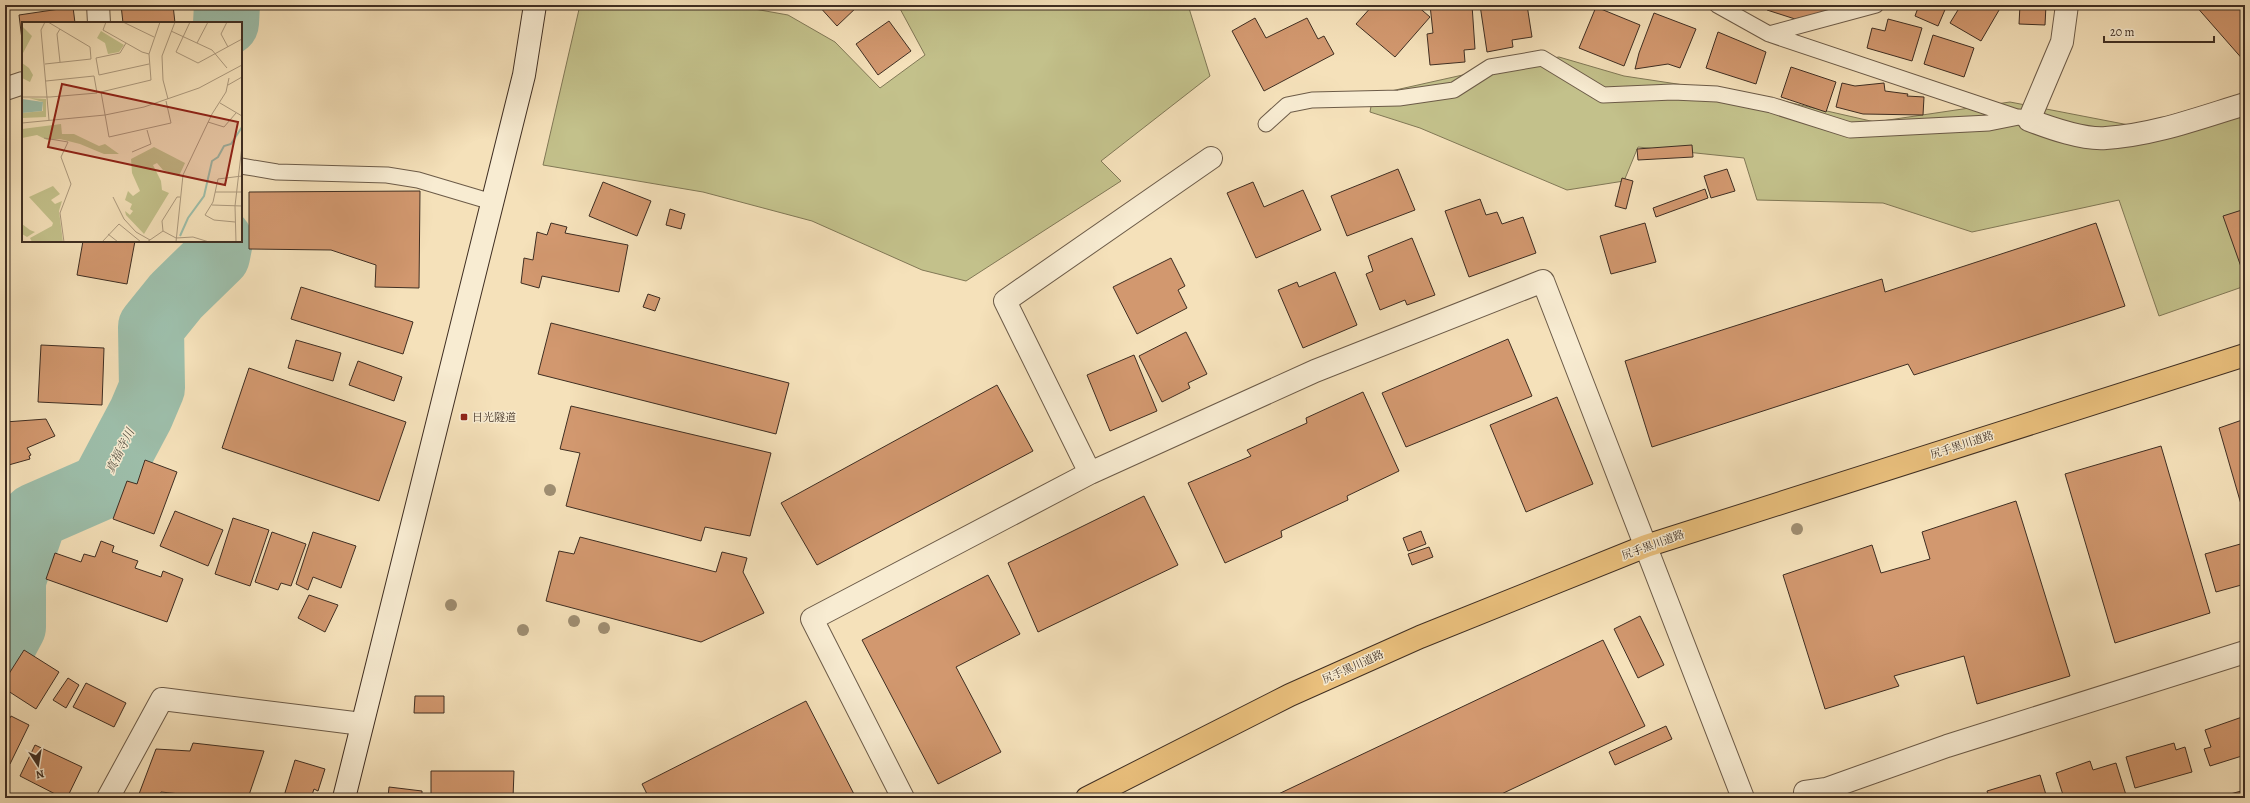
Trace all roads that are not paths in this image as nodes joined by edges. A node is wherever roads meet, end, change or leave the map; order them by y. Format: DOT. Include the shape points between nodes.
graph roads {
  1 [pos="98,5"];
  2 [pos="535,5"];
  3 [pos="1717,5"];
  4 [pos="1876,5"];
  5 [pos="2067,5"];
  6 [pos="99,22"];
  7 [pos="1769,34"];
  8 [pos="22,83"];
  9 [pos="5,89"];
  10 [pos="2245,104"];
  11 [pos="2024,119"];
  12 [pos="1266,124"];
  13 [pos="1211,158"];
  14 [pos="248,167"];
  15 [pos="492,202"];
  16 [pos="2245,355"];
  17 [pos="1090,473"];
  18 [pos="1646,546"];
  19 [pos="2245,652"];
  20 [pos="362,724"];
  21 [pos="108,798"];
  22 [pos="344,798"];
  23 [pos="902,798"];
  24 [pos="1086,798"];
  25 [pos="1743,798"];
  26 [pos="1807,798"];
  1 -- 6 [label="street"];
  2 -- 15 [label="street" via="524,75"];
  3 -- 7 [label="lane"];
  4 -- 7 [label="lane"];
  5 -- 11 [label="street" via="2062,42"];
  7 -- 11 [label="lane"];
  8 -- 9 [label="street"];
  10 -- 11 [label="street" via="2162,130 2104,138 2053,130"];
  11 -- 12 [label="lane" via="1850,130 1771,105 1717,94 1673,92 1603,95 1542,58 1490,67 1454,90 1399,98 1312,100 1287,105"];
  13 -- 17 [label="street" via="1005,301"];
  14 -- 15 [label="lane" via="277,172 388,175 418,180"];
  15 -- 20 [label="street"];
  16 -- 18 [label="main road, 尻手黒川道路"];
  17 -- 18 [label="street" via="1314,370 1543,281"];
  17 -- 23 [label="street" via="812,619"];
  18 -- 24 [label="main road, 尻手黒川道路" via="1420,637 1312,685"];
  18 -- 25 [label="street"];
  19 -- 26 [label="street" via="1947,746 1826,789 1805,792"];
  20 -- 21 [label="street" via="162,699"];
  20 -- 22 [label="street"];
}
